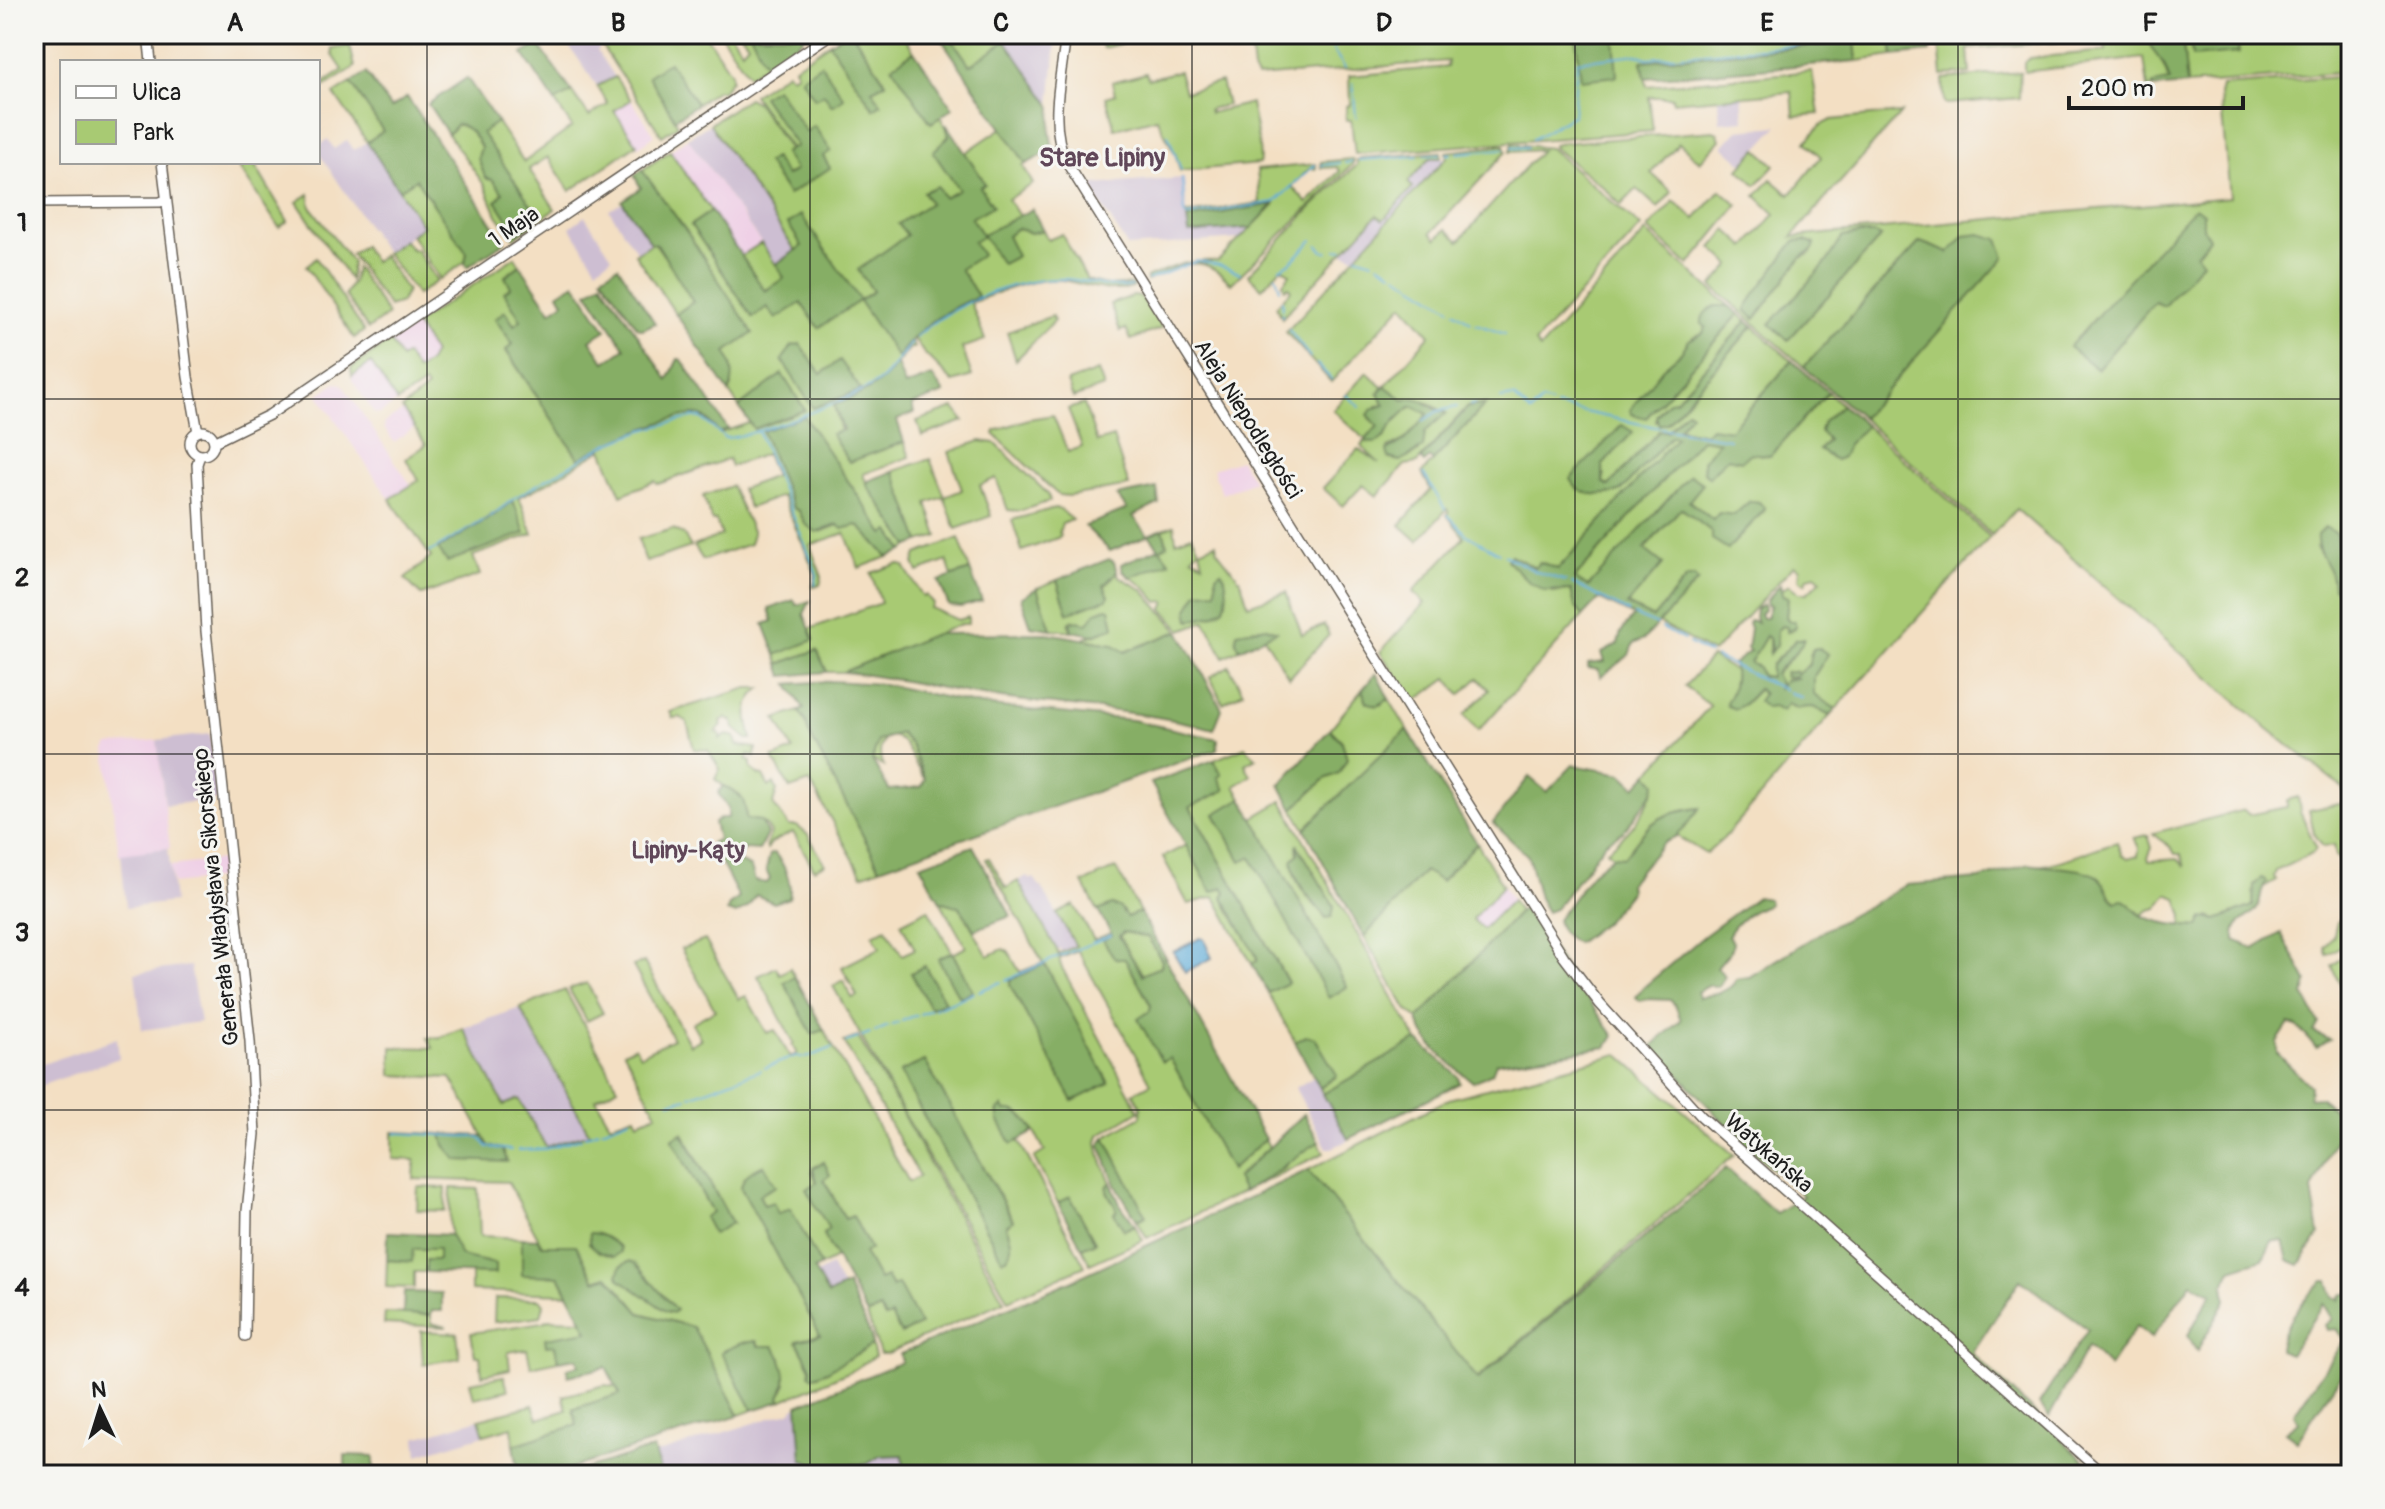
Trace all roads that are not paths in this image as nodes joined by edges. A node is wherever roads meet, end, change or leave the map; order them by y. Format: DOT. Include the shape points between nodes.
graph roads {
  1 [pos="148,34"];
  2 [pos="831,34"];
  3 [pos="1066,34"];
  4 [pos="151,60"];
  5 [pos="162,164"];
  6 [pos="166,200"];
  7 [pos="34,203"];
  8 [pos="198,432"];
  9 [pos="214,442"];
  10 [pos="200,455"];
  11 [pos="1469,806"];
  12 [pos="245,1336"];
  13 [pos="2104,1475"];
  1 -- 4 [label="street"];
  2 -- 9 [label="street, 1 Maja" via="269,415"];
  3 -- 11 [label="street, Aleja Niepodległości" via="1057,127 1067,163"];
  5 -- 6 [label="street"];
  6 -- 7 [label="street"];
  6 -- 8 [label="street"];
  8 -- 9 [label="street" via="208,433"];
  8 -- 10 [label="street" via="190,445"];
  9 -- 10 [label="street" via="210,452"];
  10 -- 12 [label="street, Generała Władysława Sikorskiego" via="206,631 248,1018 255,1134 247,1211"];
  11 -- 13 [label="street, Watykańska" via="1564,957 1678,1094"];
}
